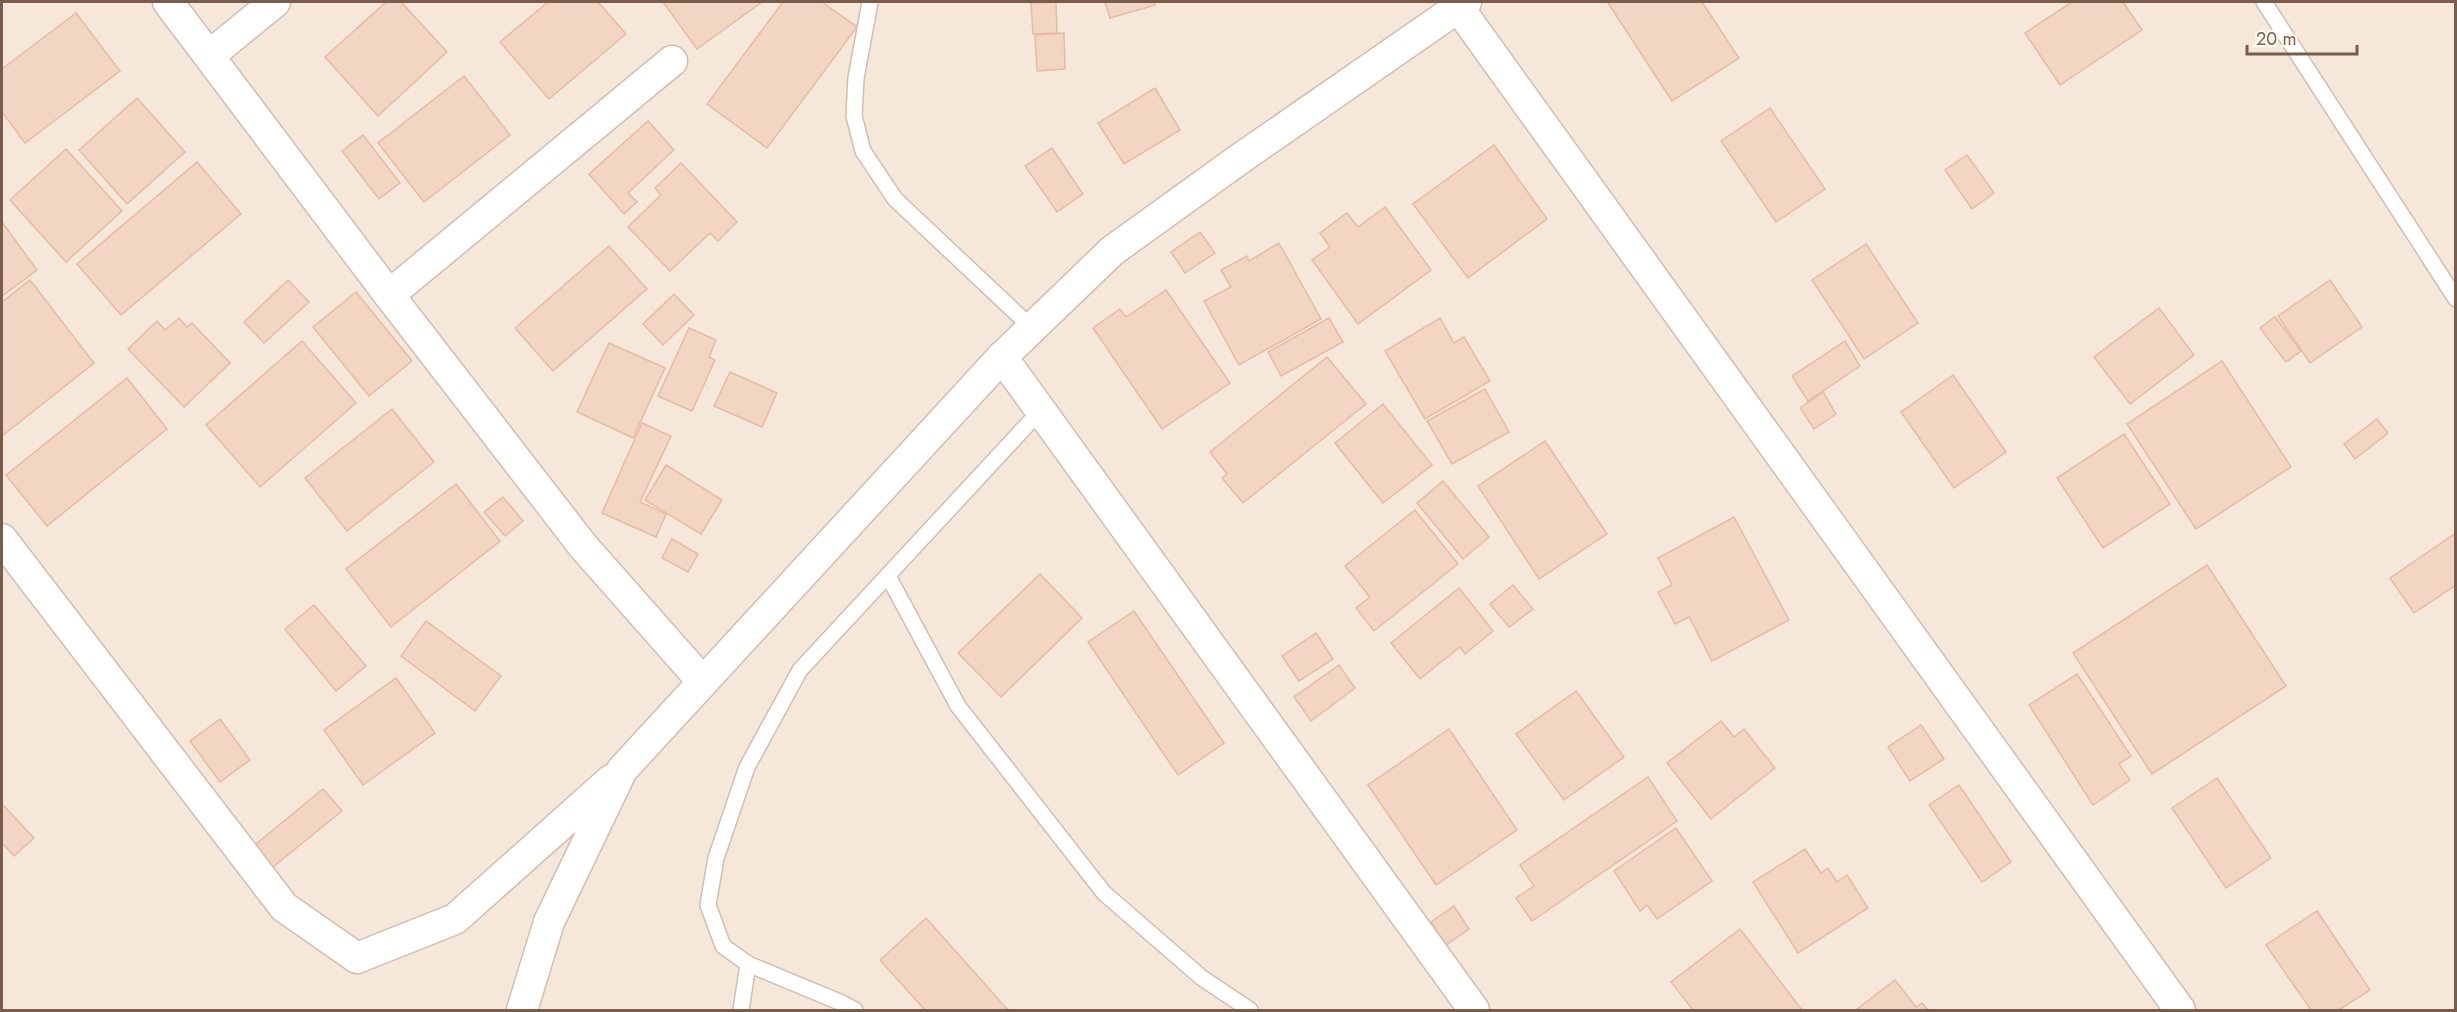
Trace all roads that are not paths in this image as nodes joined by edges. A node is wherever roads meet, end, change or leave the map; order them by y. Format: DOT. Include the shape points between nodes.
graph roads {
  1 [pos="168,2"];
  2 [pos="275,2"];
  3 [pos="870,2"];
  4 [pos="2264,2"];
  5 [pos="1462,4"];
  6 [pos="210,56"];
  7 [pos="672,61"];
  8 [pos="390,295"];
  9 [pos="2456,299"];
  10 [pos="1032,328"];
  11 [pos="1002,357"];
  12 [pos="1041,410"];
  13 [pos="2,539"];
  14 [pos="888,576"];
  15 [pos="703,682"];
  16 [pos="622,770"];
  17 [pos="748,964"];
  18 [pos="522,1011"];
  19 [pos="741,1011"];
  20 [pos="855,1011"];
  21 [pos="1250,1011"];
  22 [pos="1474,1011"];
  23 [pos="2180,1011"];
  1 -- 6 [label="street"];
  2 -- 6 [label="street"];
  3 -- 10 [label="lane" via="856,78 854,116 863,151 895,198"];
  4 -- 9 [label="lane"];
  5 -- 10 [label="street" via="1112,251"];
  5 -- 23 [label="street"];
  6 -- 8 [label="street"];
  7 -- 8 [label="street"];
  8 -- 15 [label="street" via="583,546"];
  10 -- 11 [label="street"];
  11 -- 12 [label="street"];
  11 -- 15 [label="street"];
  12 -- 14 [label="lane"];
  12 -- 22 [label="street"];
  13 -- 16 [label="street" via="284,907 357,958 455,919"];
  14 -- 17 [label="lane" via="800,670 747,767 716,858 708,905 723,945"];
  14 -- 21 [label="lane" via="958,706 1104,894 1202,978"];
  15 -- 16 [label="street"];
  16 -- 18 [label="street" via="549,922"];
  17 -- 19 [label="lane"];
  17 -- 20 [label="lane"];
}
